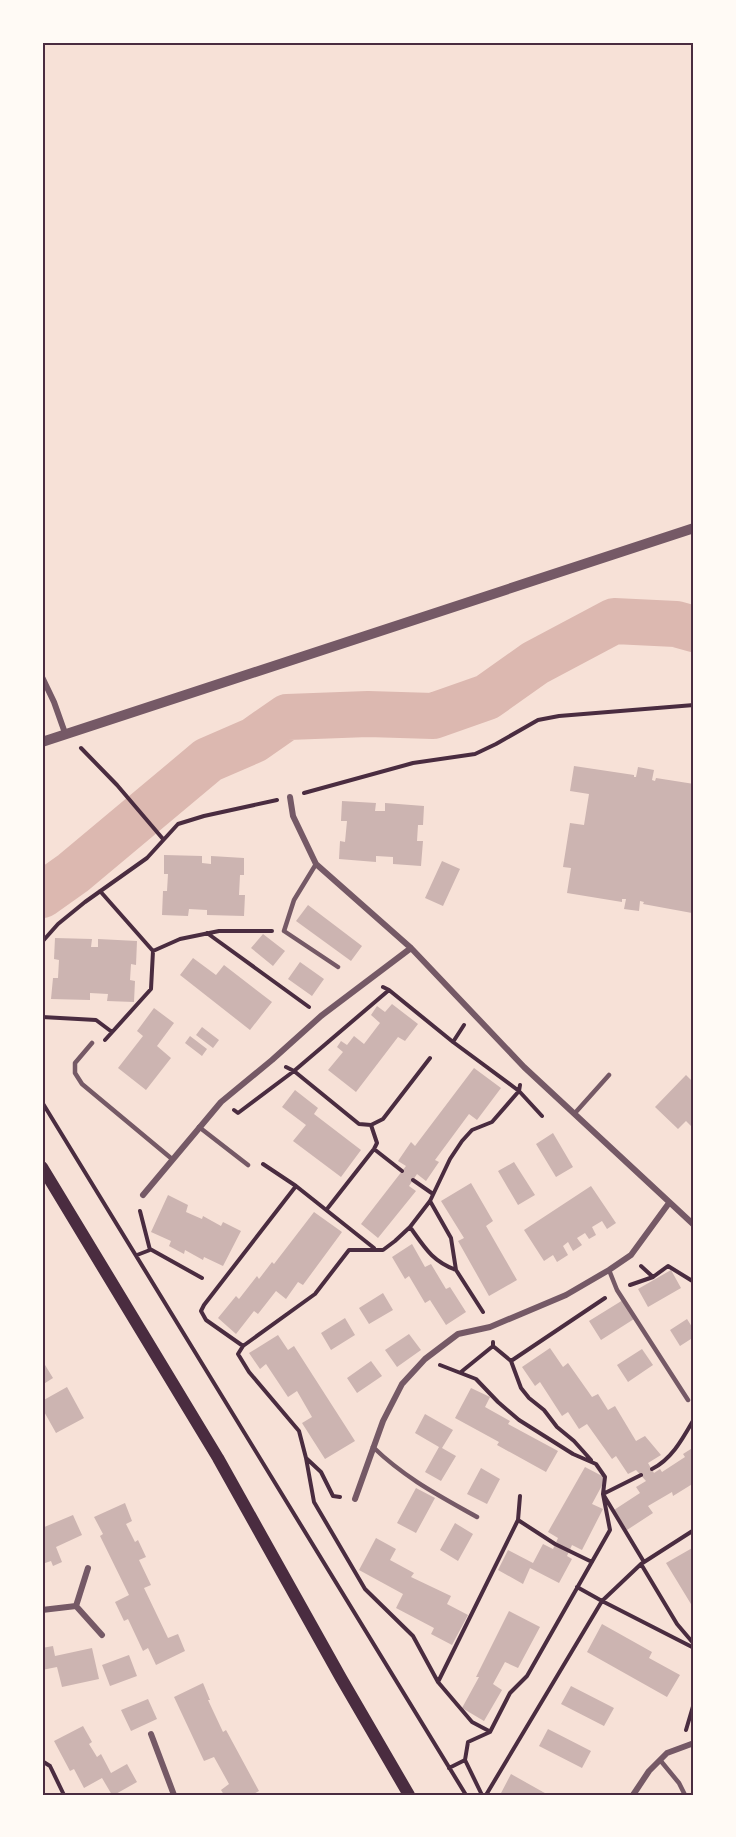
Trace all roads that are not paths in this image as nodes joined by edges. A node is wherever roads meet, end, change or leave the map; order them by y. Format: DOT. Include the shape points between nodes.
graph roads {
  1 [pos="694,528"];
  2 [pos="42,677"];
  3 [pos="65,733"];
  4 [pos="42,742"];
  5 [pos="290,797"];
  6 [pos="316,864"];
  7 [pos="411,948"];
  8 [pos="338,967"];
  9 [pos="93,1043"];
  10 [pos="609,1075"];
  11 [pos="575,1113"];
  12 [pos="199,1126"];
  13 [pos="172,1159"];
  14 [pos="248,1165"];
  15 [pos="42,1167"];
  16 [pos="143,1195"];
  17 [pos="669,1203"];
  18 [pos="694,1225"];
  19 [pos="609,1270"];
  20 [pos="688,1400"];
  21 [pos="373,1447"];
  22 [pos="355,1499"];
  23 [pos="477,1517"];
  24 [pos="88,1568"];
  25 [pos="76,1606"];
  26 [pos="42,1610"];
  27 [pos="102,1635"];
  28 [pos="151,1734"];
  29 [pos="694,1743"];
  30 [pos="660,1760"];
  31 [pos="174,1795"];
  32 [pos="410,1795"];
  33 [pos="633,1795"];
  34 [pos="685,1795"];
  1 -- 3 [label="street"];
  2 -- 3 [label="street"];
  3 -- 4 [label="street"];
  5 -- 6 [label="street" via="293,816"];
  6 -- 7 [label="street"];
  6 -- 8 [label="lane" via="294,900 284,931"];
  7 -- 11 [label="street" via="524,1067"];
  7 -- 12 [label="street" via="321,1016 221,1102"];
  9 -- 13 [label="lane" via="75,1063 75,1073 82,1084"];
  10 -- 11 [label="lane"];
  11 -- 17 [label="street"];
  12 -- 13 [label="street"];
  12 -- 14 [label="lane"];
  13 -- 16 [label="street"];
  15 -- 32 [label="main road" via="218,1458"];
  17 -- 18 [label="street"];
  17 -- 19 [label="street" via="631,1255"];
  19 -- 20 [label="lane" via="617,1290"];
  19 -- 21 [label="street" via="566,1295 490,1327 458,1334 425,1359 402,1384"];
  21 -- 22 [label="street"];
  21 -- 23 [label="lane" via="416,1482"];
  24 -- 25 [label="street"];
  25 -- 26 [label="street"];
  25 -- 27 [label="street"];
  28 -- 31 [label="street"];
  29 -- 30 [label="street" via="667,1753"];
  30 -- 33 [label="street"];
  30 -- 34 [label="lane"];
}
